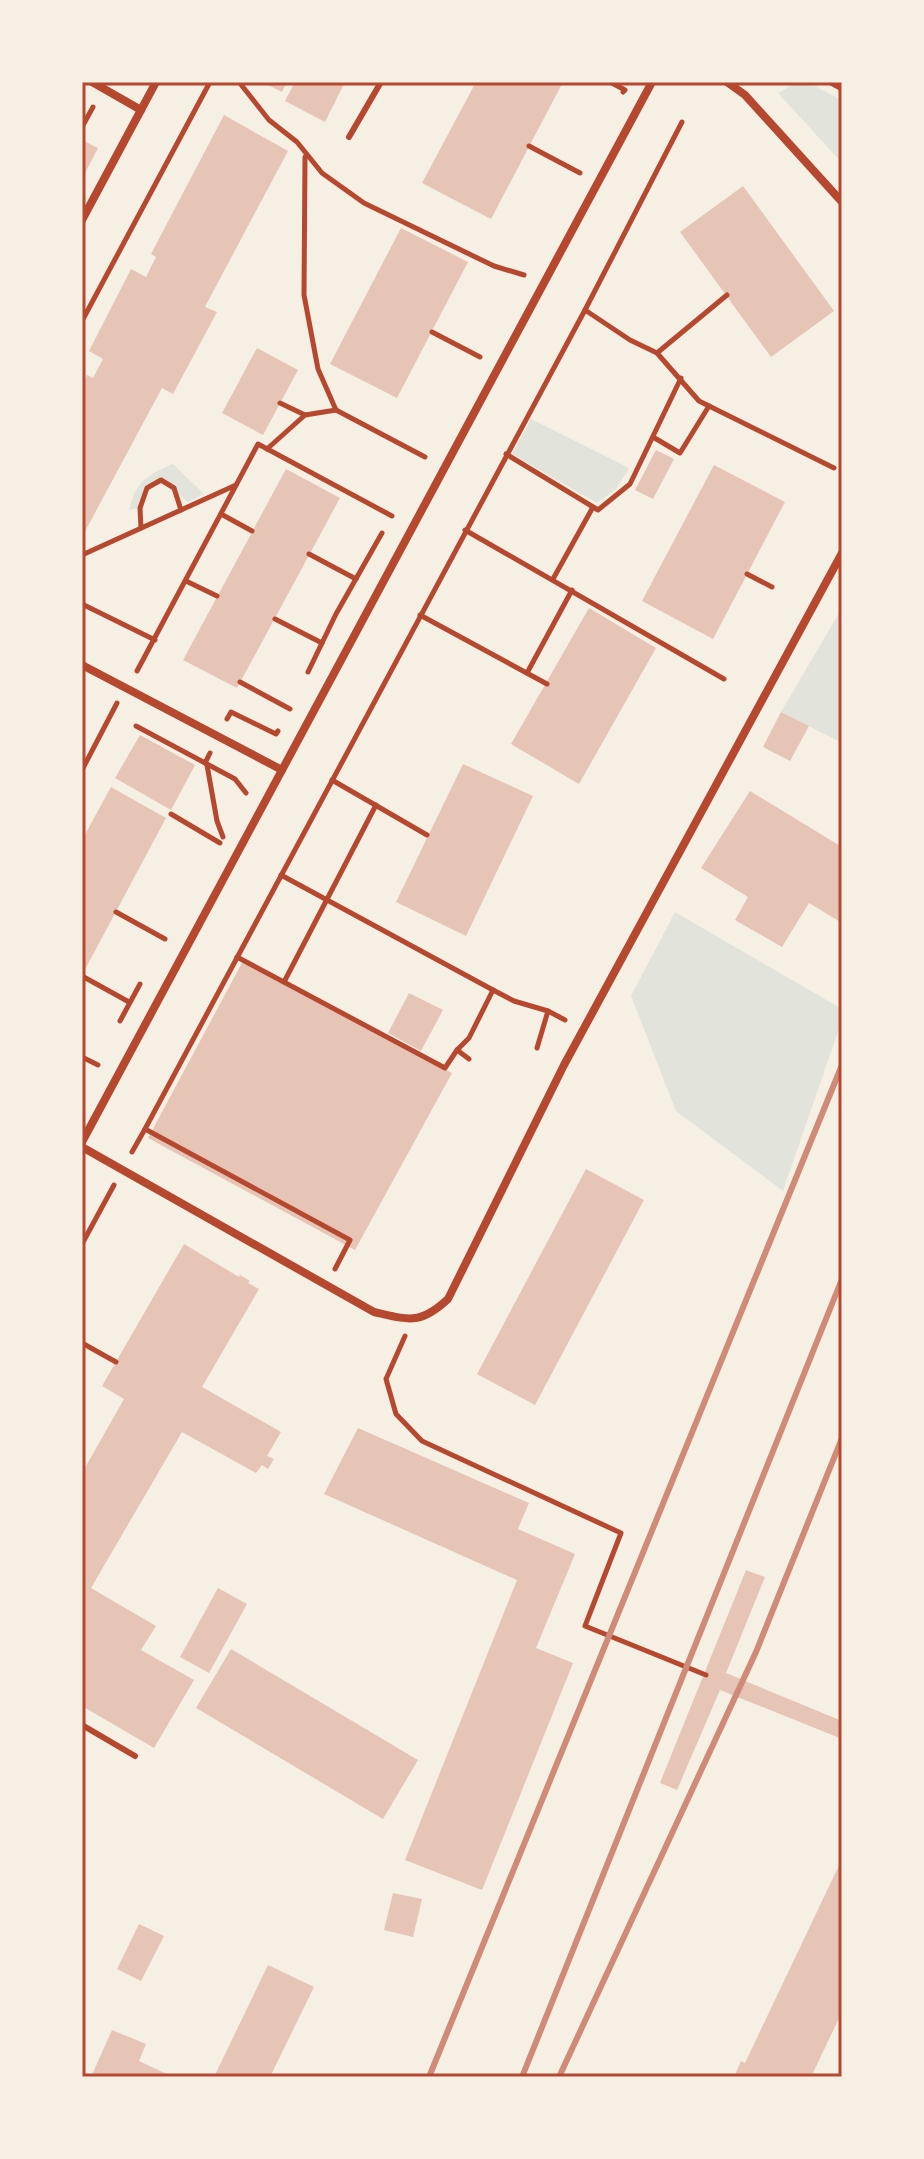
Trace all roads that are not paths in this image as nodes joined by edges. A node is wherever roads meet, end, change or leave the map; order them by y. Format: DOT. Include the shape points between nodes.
graph roads {
  1 [pos="92,82"];
  2 [pos="156,82"];
  3 [pos="381,82"];
  4 [pos="652,82"];
  5 [pos="727,82"];
  6 [pos="141,110"];
  7 [pos="349,137"];
  8 [pos="842,202"];
  9 [pos="82,220"];
  10 [pos="842,553"];
  11 [pos="82,665"];
  12 [pos="282,770"];
  13 [pos="82,1144"];
  14 [pos="82,1725"];
  15 [pos="135,1756"];
  1 -- 6 [label="street"];
  2 -- 6 [label="street"];
  3 -- 7 [label="lane"];
  4 -- 12 [label="street"];
  5 -- 8 [label="street" via="745,95"];
  6 -- 9 [label="street"];
  10 -- 13 [label="street" via="564,1065 448,1299 432,1314 412,1321 374,1312"];
  11 -- 12 [label="street"];
  12 -- 13 [label="street"];
  14 -- 15 [label="lane"];
}
